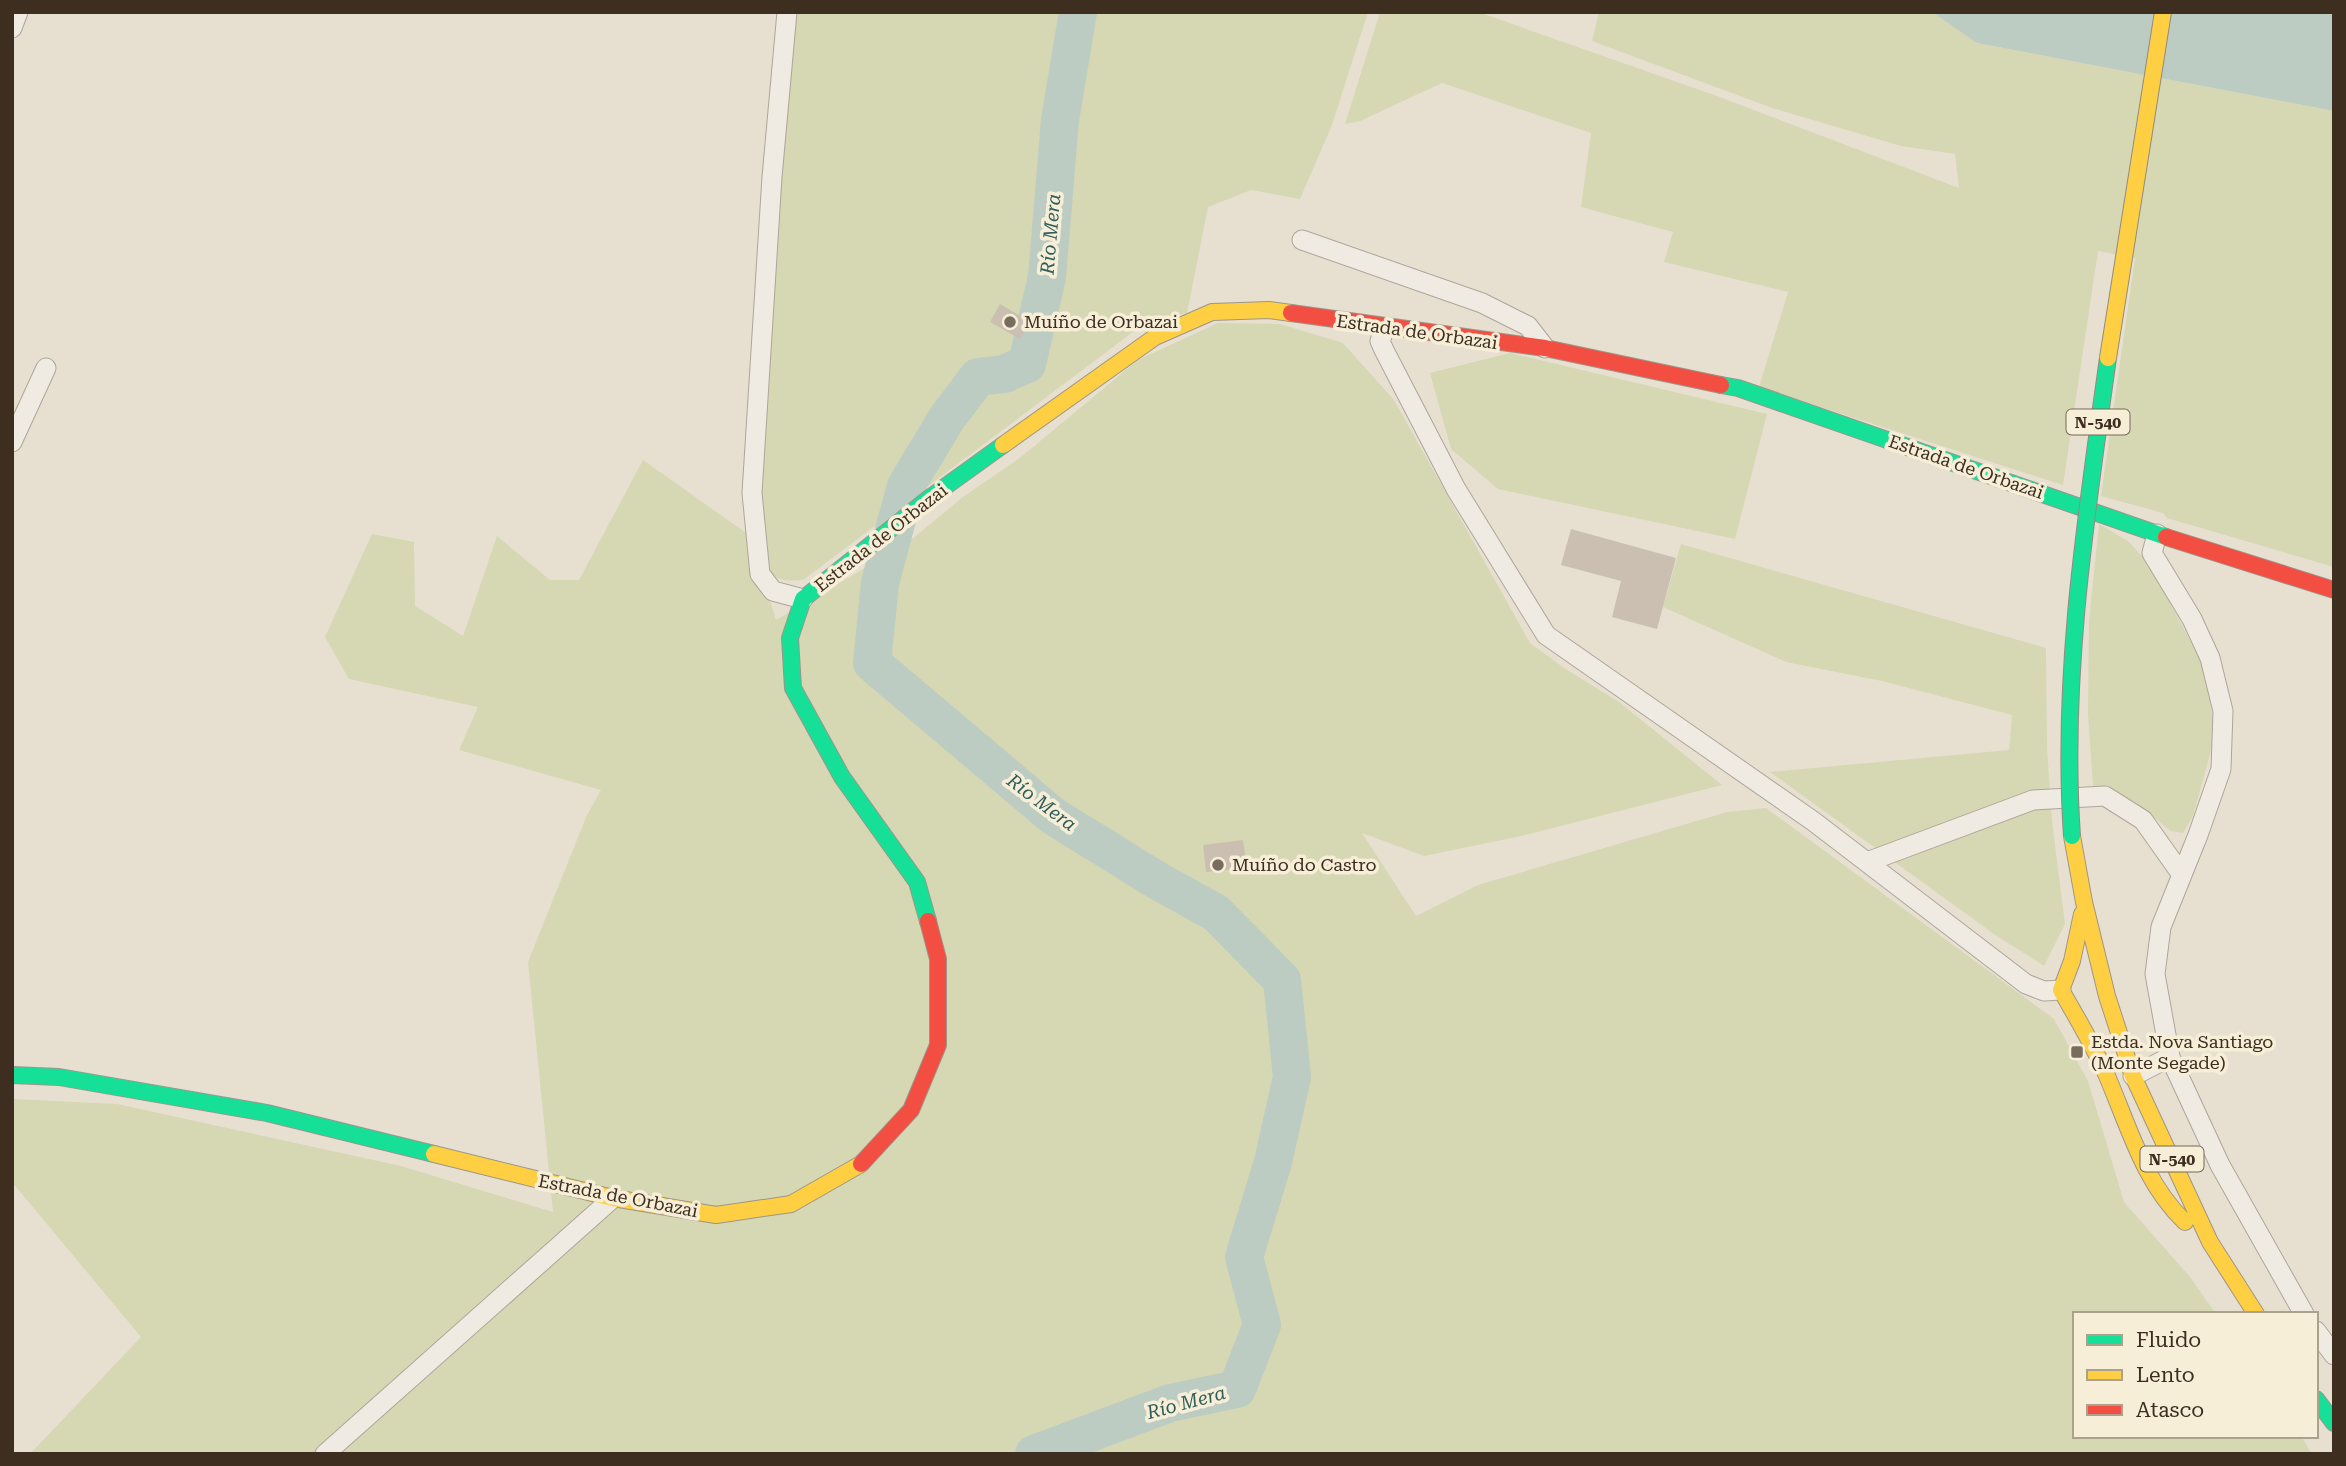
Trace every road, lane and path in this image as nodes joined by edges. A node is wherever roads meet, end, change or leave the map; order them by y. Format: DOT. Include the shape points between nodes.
graph roads {
  1 [pos="18,12"];
  2 [pos="787,12"];
  3 [pos="2162,12"];
  4 [pos="12,28"];
  5 [pos="1302,240"];
  6 [pos="1385,328"];
  7 [pos="1545,348"];
  8 [pos="46,368"];
  9 [pos="12,443"];
  10 [pos="2157,534"];
  11 [pos="2334,590"];
  12 [pos="803,599"];
  13 [pos="1867,862"];
  14 [pos="2182,875"];
  15 [pos="2084,902"];
  16 [pos="2061,990"];
  17 [pos="2171,1057"];
  18 [pos="12,1075"];
  19 [pos="2133,1076"];
  20 [pos="613,1198"];
  21 [pos="2210,1242"];
  22 [pos="2255,1312"];
  23 [pos="2296,1312"];
  24 [pos="2318,1334"];
  25 [pos="2334,1355"];
  26 [pos="2318,1402"];
  27 [pos="2334,1423"];
  28 [pos="325,1454"];
  1 -- 4 [label="street"];
  2 -- 12 [label="street" via="752,493 760,574 773,591"];
  3 -- 15 [label="main road, N-540, bridge" via="2095,439 2070,684 2067,782"];
  5 -- 7 [label="street" via="1482,303 1528,326"];
  6 -- 7 [label="main road, Estrada de Orbazai"];
  6 -- 12 [label="main road, Estrada de Orbazai" via="1269,310 1212,312 1155,337 928,499"];
  6 -- 13 [label="street" via="1380,341 1450,477 1546,635"];
  7 -- 10 [label="main road, Estrada de Orbazai" via="1738,388"];
  8 -- 9 [label="street"];
  10 -- 11 [label="main road, Estrada de Orbazai"];
  10 -- 14 [label="street" via="2152,553 2210,658 2223,711 2221,769"];
  12 -- 20 [label="main road, Estrada de Orbazai" via="790,638 793,688 842,777 917,882 938,958 938,1045 911,1110 859,1166 791,1204 716,1215"];
  13 -- 14 [label="street" via="2033,800 2105,796 2143,820"];
  13 -- 16 [label="street" via="2026,984 2044,991"];
  14 -- 17 [label="street" via="2161,927 2155,974"];
  15 -- 16 [label="main road"];
  15 -- 19 [label="main road, N-540"];
  16 -- 21 [label="main road" via="2106,1074 2150,1176 2176,1215"];
  17 -- 19 [label="street"];
  17 -- 23 [label="street" via="2220,1165"];
  18 -- 20 [label="main road, Estrada de Orbazai" via="59,1077 267,1113"];
  19 -- 21 [label="main road, N-540"];
  20 -- 28 [label="street"];
  21 -- 22 [label="main road, N-540"];
  24 -- 25 [label="street"];
  26 -- 27 [label="main road"];
}
